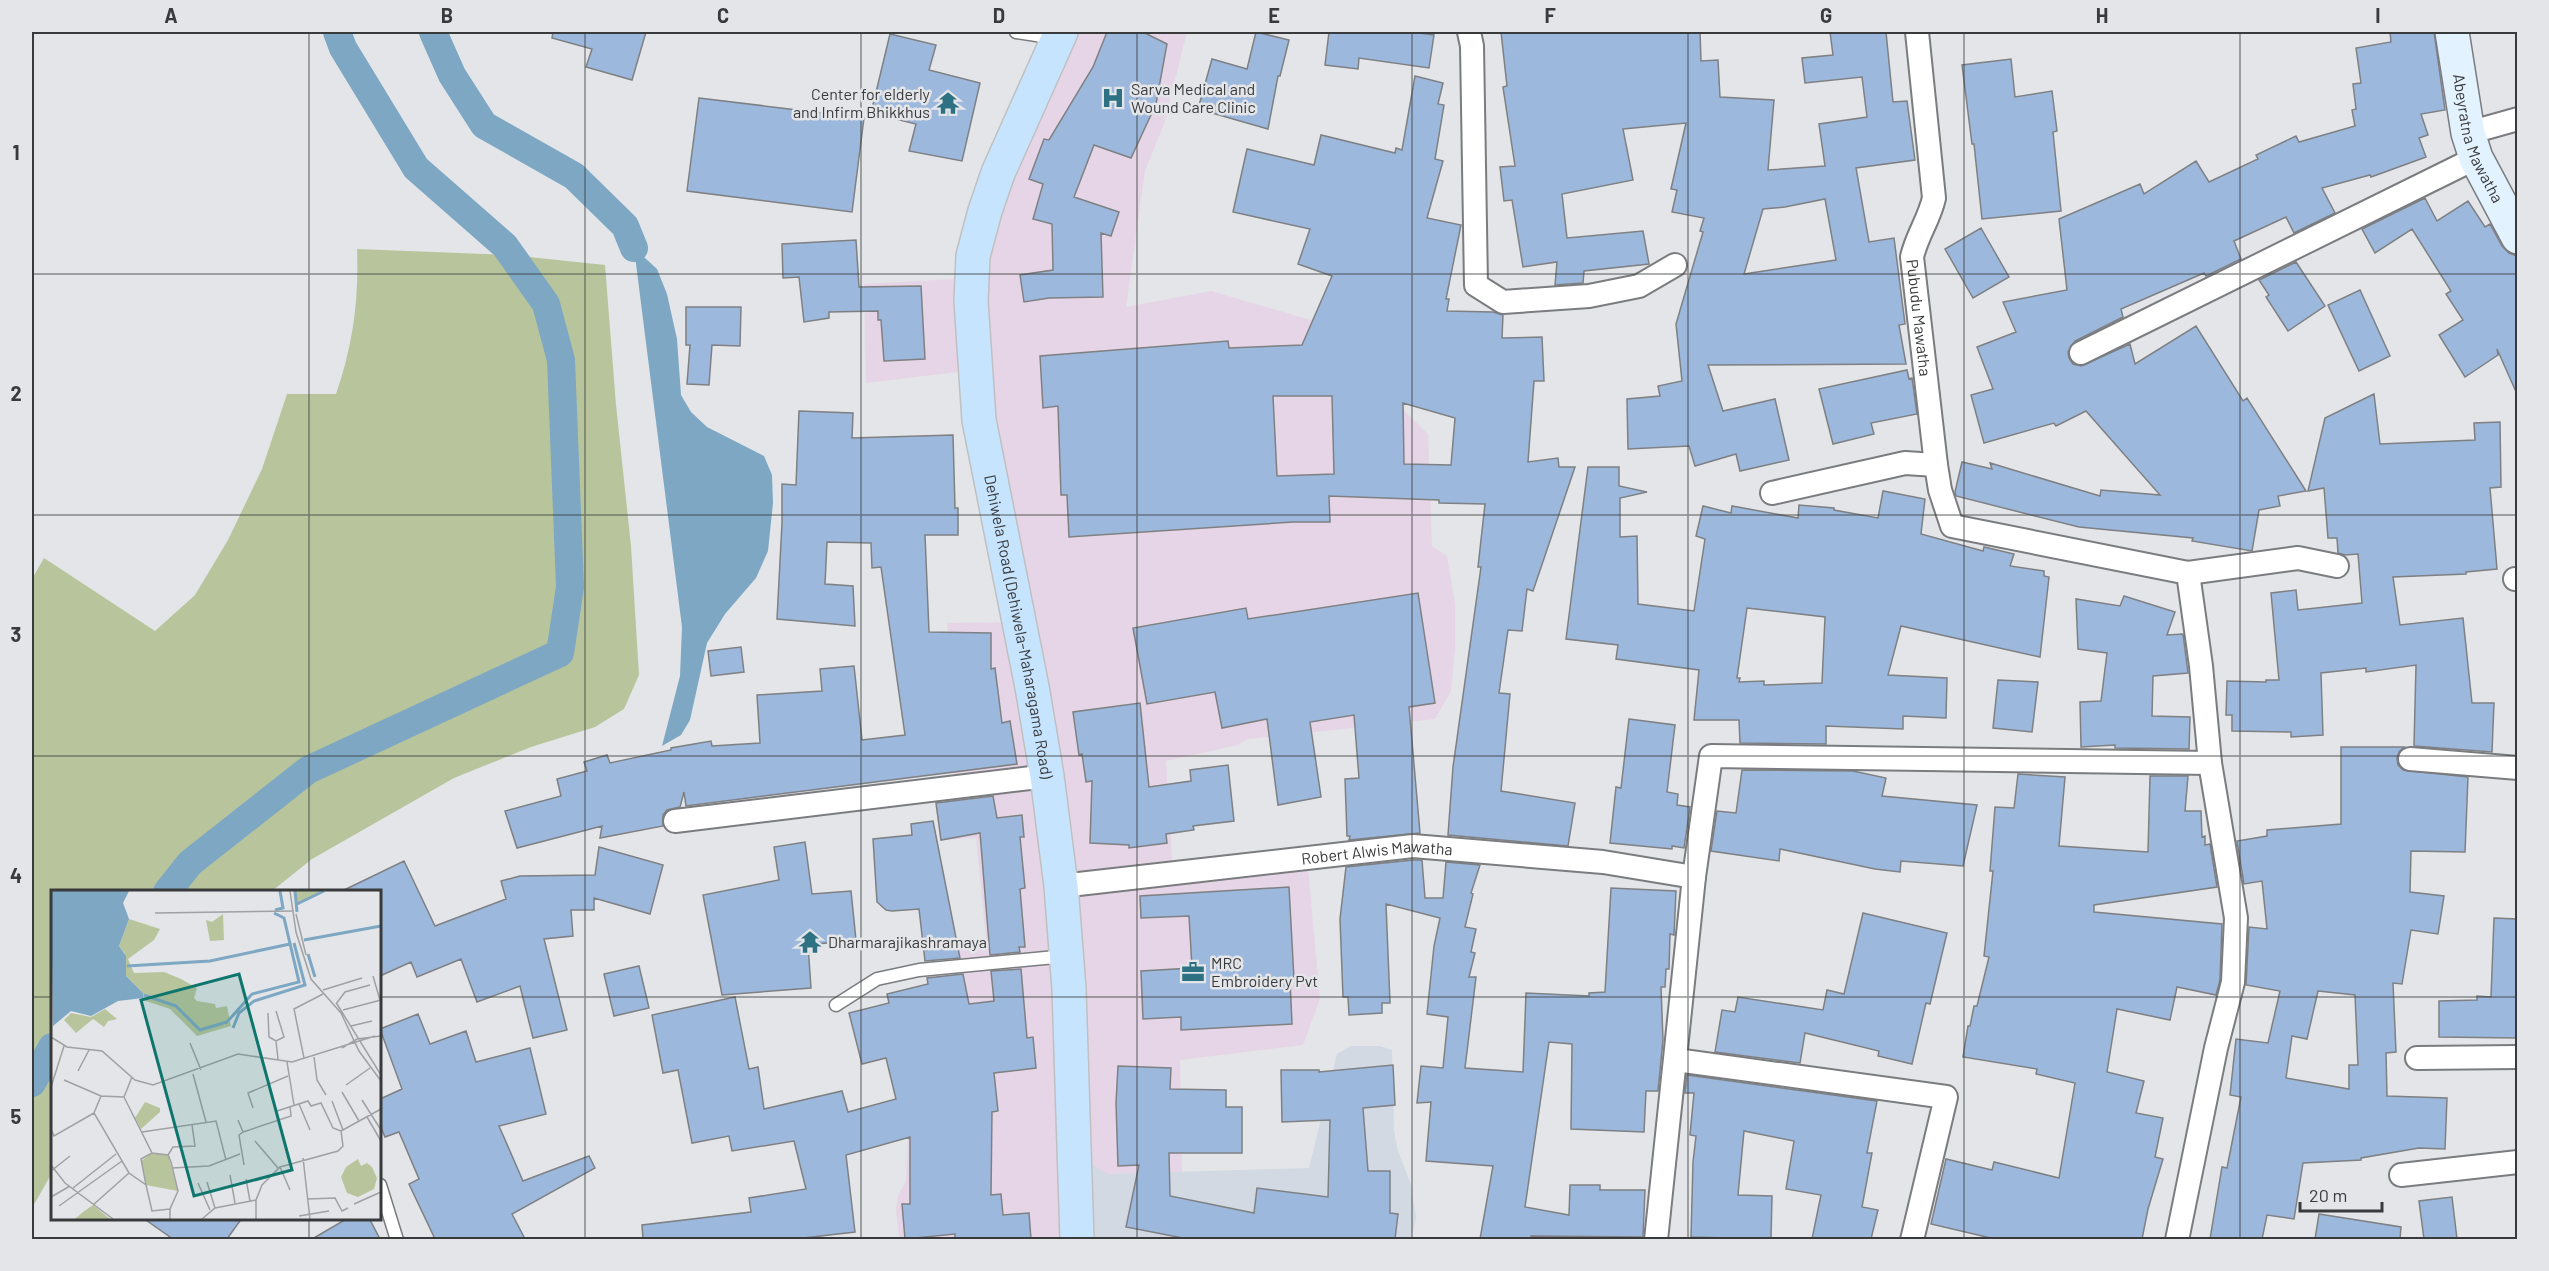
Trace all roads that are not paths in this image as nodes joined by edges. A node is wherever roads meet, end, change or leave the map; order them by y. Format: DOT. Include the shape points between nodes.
graph roads {
  1 [pos="1016,32"];
  2 [pos="1469,32"];
  3 [pos="1917,32"];
  4 [pos="2452,32"];
  5 [pos="1059,35"];
  6 [pos="2517,119"];
  7 [pos="2472,146"];
  8 [pos="2514,224"];
  9 [pos="1675,265"];
  10 [pos="2081,353"];
  11 [pos="1936,465"];
  12 [pos="1772,493"];
  13 [pos="2337,566"];
  14 [pos="2188,573"];
  15 [pos="2410,759"];
  16 [pos="2210,763"];
  17 [pos="2517,768"];
  18 [pos="1047,776"];
  19 [pos="675,821"];
  20 [pos="1694,877"];
  21 [pos="1061,886"];
  22 [pos="1067,956"];
  23 [pos="836,1005"];
  24 [pos="2517,1057"];
  25 [pos="2417,1058"];
  26 [pos="1676,1060"];
  27 [pos="2517,1162"];
  28 [pos="2401,1175"];
  29 [pos="381,1188"];
  30 [pos="397,1239"];
  31 [pos="1077,1239"];
  32 [pos="1656,1239"];
  33 [pos="1912,1239"];
  34 [pos="2177,1239"];
  1 -- 5 [label="lane"];
  2 -- 9 [label="street" via="1476,285 1503,302 1589,296 1639,286"];
  3 -- 11 [label="street, Pubudu Mawatha" via="1934,198 1929,219 1917,235 1912,257"];
  4 -- 7 [label="street, Abeyratna Mawatha"];
  5 -- 18 [label="main road, Dehiwela Road (Dehiwela-Maharagama Road)" via="985,211 973,256 971,301 979,420"];
  6 -- 7 [label="street"];
  7 -- 8 [label="street, Abeyratna Mawatha"];
  7 -- 10 [label="street"];
  11 -- 12 [label="street" via="1905,464"];
  11 -- 14 [label="street, Pubudu Mawatha" via="1952,526"];
  13 -- 14 [label="street" via="2298,558"];
  14 -- 16 [label="street"];
  15 -- 17 [label="street"];
  16 -- 20 [label="street" via="1711,756"];
  16 -- 34 [label="street" via="2236,918 2232,982"];
  18 -- 19 [label="street"];
  18 -- 21 [label="main road, Dehiwela Road (Dehiwela-Maharagama Road)"];
  20 -- 21 [label="street, Robert Alwis Mawatha" via="1603,862 1413,846"];
  20 -- 26 [label="street"];
  21 -- 22 [label="main road, Dehiwela Road (Dehiwela-Maharagama Road)"];
  22 -- 23 [label="lane" via="919,970 877,979"];
  22 -- 31 [label="main road, Dehiwela Road (Dehiwela-Maharagama Road)"];
  24 -- 25 [label="street"];
  26 -- 32 [label="street"];
  26 -- 33 [label="street" via="1946,1097"];
  27 -- 28 [label="street"];
  29 -- 30 [label="lane"];
}
